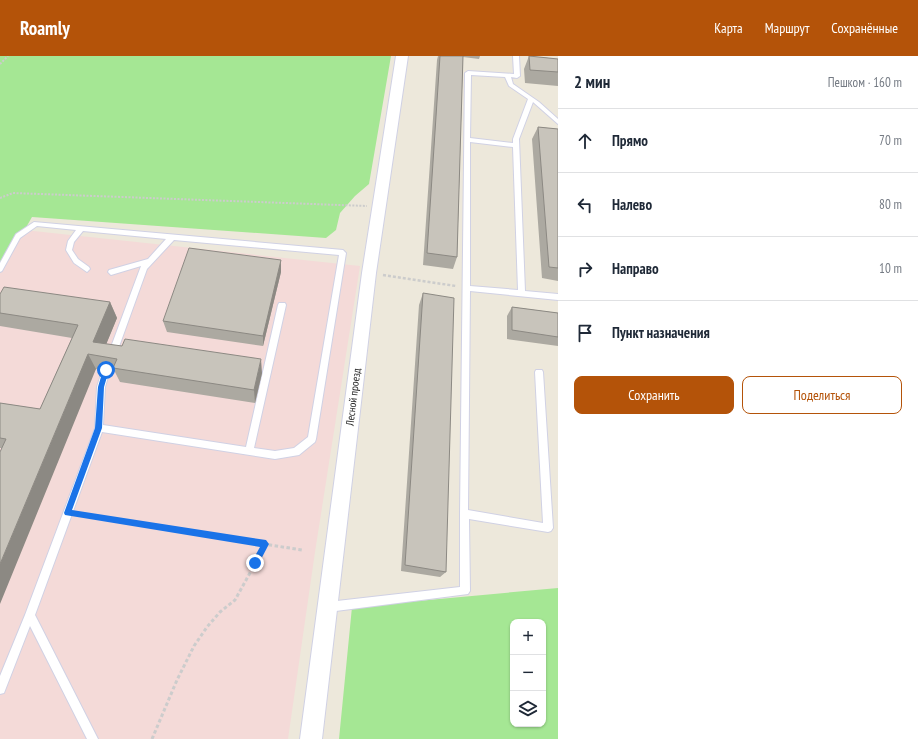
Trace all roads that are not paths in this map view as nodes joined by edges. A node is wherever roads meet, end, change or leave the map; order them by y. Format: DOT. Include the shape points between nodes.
graph roads {
  1 [pos="402,56"];
  2 [pos="516,56"];
  3 [pos="506,76"];
  4 [pos="532,99"];
  5 [pos="558,122"];
  6 [pos="467,140"];
  7 [pos="516,145"];
  8 [pos="81,228"];
  9 [pos="172,237"];
  10 [pos="151,260"];
  11 [pos="0,269"];
  12 [pos="87,269"];
  13 [pos="111,272"];
  14 [pos="466,288"];
  15 [pos="522,294"];
  16 [pos="558,297"];
  17 [pos="282,305"];
  18 [pos="111,358"];
  19 [pos="106,370"];
  20 [pos="540,372"];
  21 [pos="99,428"];
  22 [pos="249,451"];
  23 [pos="464,514"];
  24 [pos="327,608"];
  25 [pos="30,615"];
  26 [pos="0,689"];
  27 [pos="93,739"];
  28 [pos="311,739"];
  1 -- 24 [label="street, Лесной проезд" via="369,273"];
  2 -- 3 [label="lane" via="517,76"];
  3 -- 4 [label="lane" via="511,85"];
  3 -- 6 [label="lane" via="468,73"];
  4 -- 5 [label="lane"];
  4 -- 7 [label="lane"];
  6 -- 7 [label="lane"];
  6 -- 14 [label="lane"];
  7 -- 15 [label="lane"];
  8 -- 9 [label="lane"];
  8 -- 11 [label="lane" via="36,224 18,236"];
  8 -- 12 [label="lane" via="71,241 69,250 76,261"];
  9 -- 10 [label="lane"];
  9 -- 22 [label="lane" via="343,253 312,439 296,452 275,455"];
  10 -- 13 [label="lane"];
  10 -- 18 [label="lane" via="144,268"];
  14 -- 15 [label="lane"];
  14 -- 23 [label="lane"];
  15 -- 16 [label="lane"];
  17 -- 22 [label="lane"];
  19 -- 21 [label="lane" via="101,387"];
  20 -- 23 [label="lane" via="548,528"];
  21 -- 22 [label="lane"];
  21 -- 25 [label="lane"];
  23 -- 24 [label="lane" via="465,591"];
  24 -- 28 [label="street, Лесной проезд"];
  25 -- 26 [label="lane"];
  25 -- 27 [label="lane"];
}
